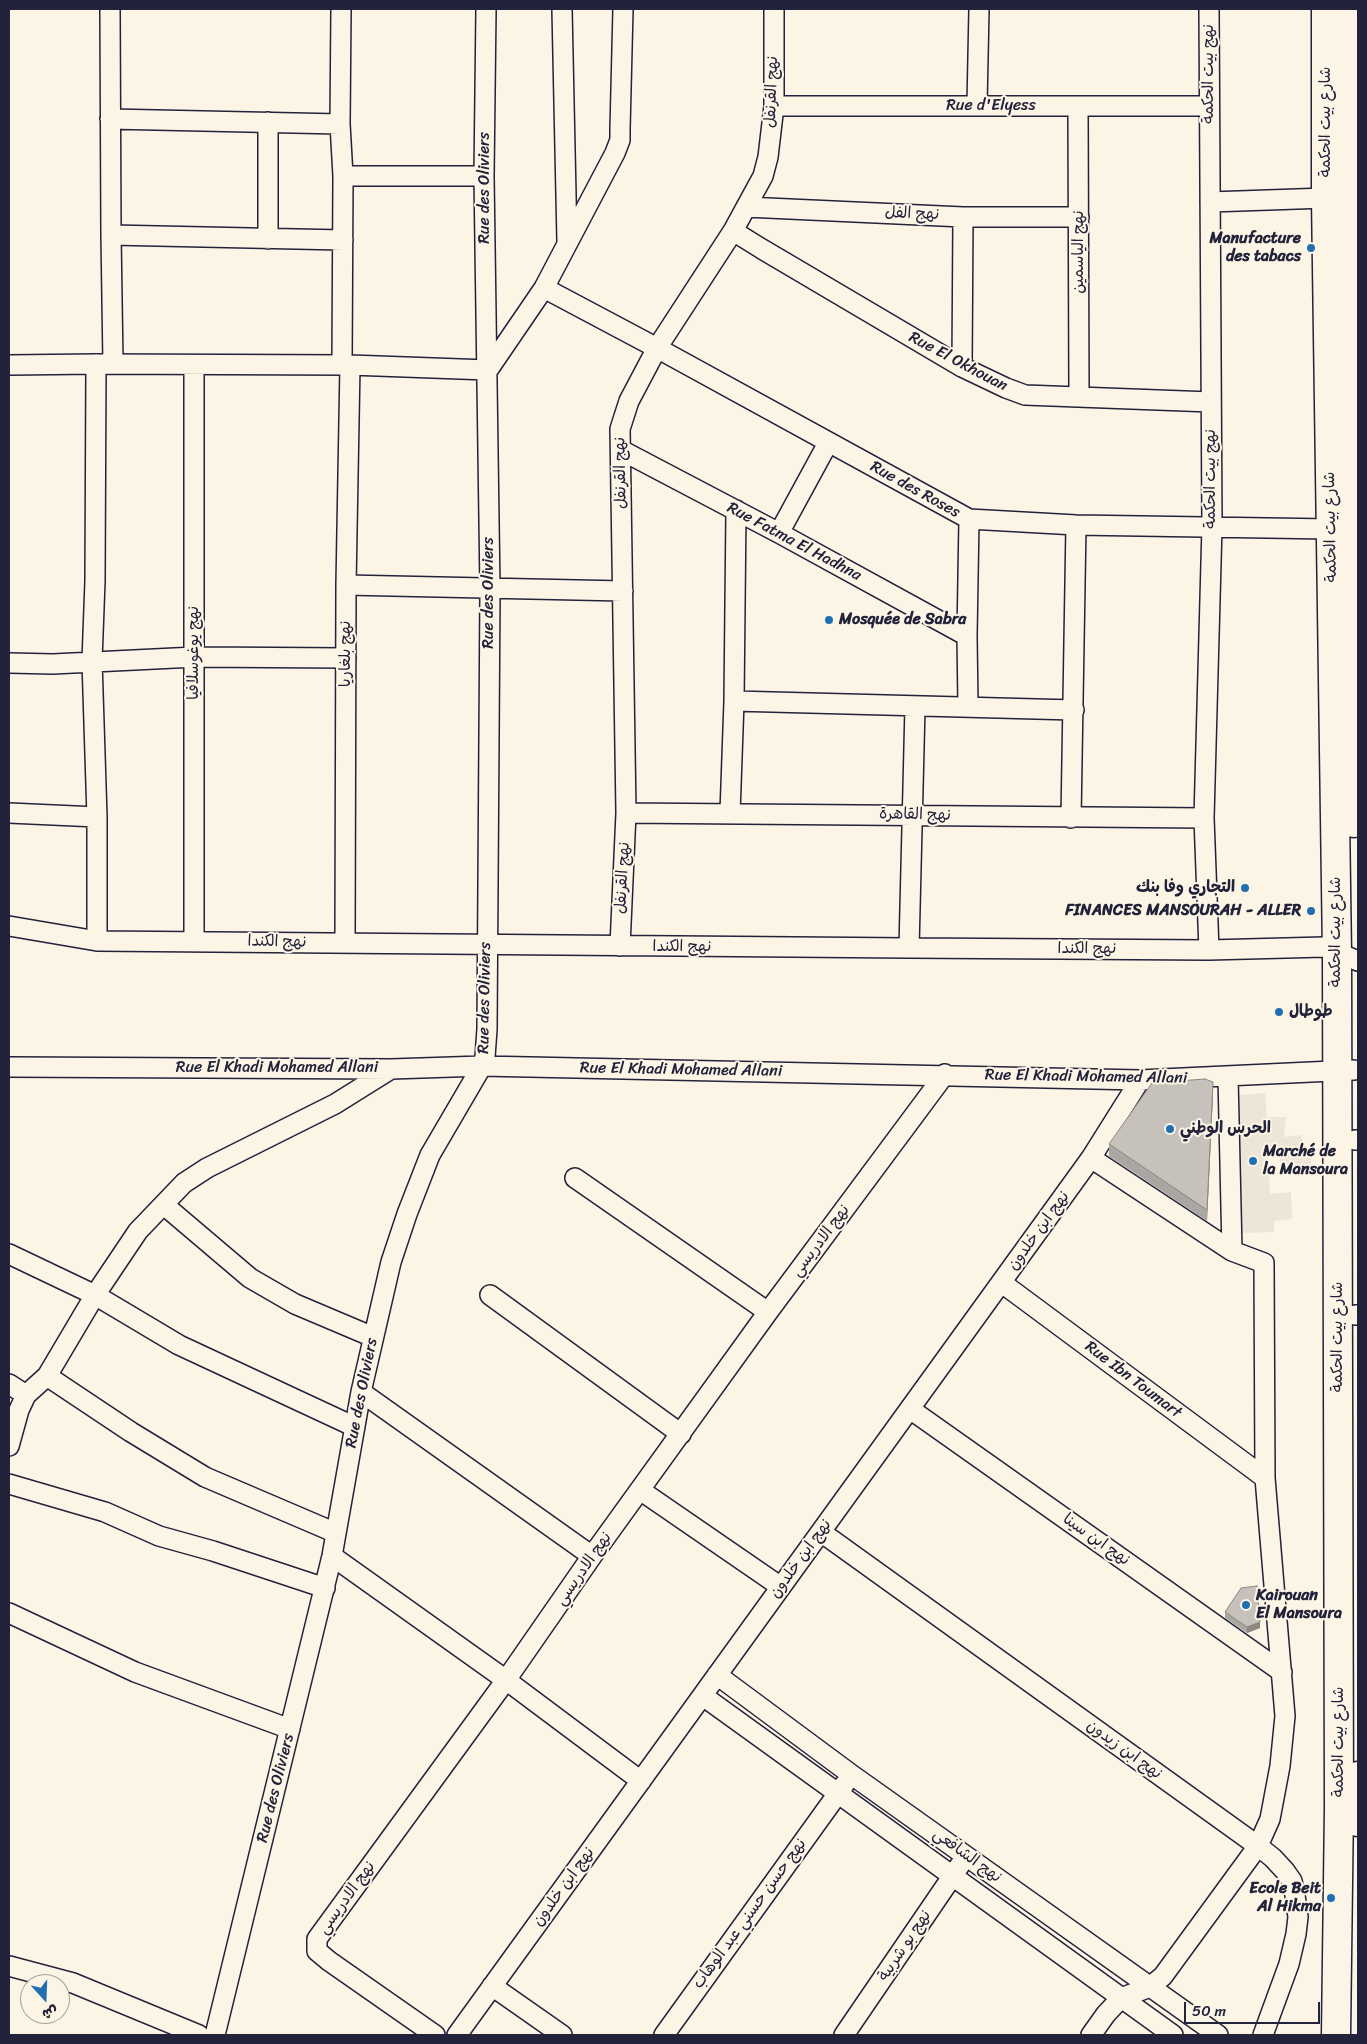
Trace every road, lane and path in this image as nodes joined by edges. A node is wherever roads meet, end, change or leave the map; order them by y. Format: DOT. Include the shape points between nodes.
graph roads {
  1 [pos="110,9"];
  2 [pos="341,9"];
  3 [pos="486,9"];
  4 [pos="562,9"];
  5 [pos="623,9"];
  6 [pos="774,9"];
  7 [pos="979,9"];
  8 [pos="1209,9"];
  9 [pos="1326,9"];
  10 [pos="1347,9"];
  11 [pos="978,105"];
  12 [pos="774,106"];
  13 [pos="1078,106"];
  14 [pos="1209,106"];
  15 [pos="110,119"];
  16 [pos="268,122"];
  17 [pos="340,124"];
  18 [pos="343,176"];
  19 [pos="484,176"];
  20 [pos="1326,198"];
  21 [pos="1210,202"];
  22 [pos="746,208"];
  23 [pos="962,216"];
  24 [pos="1079,217"];
  25 [pos="733,231"];
  26 [pos="110,235"];
  27 [pos="268,238"];
  28 [pos="343,240"];
  29 [pos="567,246"];
  30 [pos="544,288"];
  31 [pos="657,348"];
  32 [pos="105,364"];
  33 [pos="9,365"];
  34 [pos="346,365"];
  35 [pos="194,366"];
  36 [pos="962,367"];
  37 [pos="488,370"];
  38 [pos="1079,397"];
  39 [pos="1211,402"];
  40 [pos="828,443"];
  41 [pos="621,450"];
  42 [pos="736,510"];
  43 [pos="969,519"];
  44 [pos="1076,524"];
  45 [pos="1212,526"];
  46 [pos="1331,529"];
  47 [pos="780,533"];
  48 [pos="346,585"];
  49 [pos="490,589"];
  50 [pos="623,590"];
  51 [pos="967,636"];
  52 [pos="194,656"];
  53 [pos="346,658"];
  54 [pos="92,661"];
  55 [pos="9,663"];
  56 [pos="734,701"];
  57 [pos="968,706"];
  58 [pos="915,707"];
  59 [pos="1074,710"];
  60 [pos="9,813"];
  61 [pos="626,813"];
  62 [pos="730,813"];
  63 [pos="914,815"];
  64 [pos="98,817"];
  65 [pos="1071,818"];
  66 [pos="1204,818"];
  67 [pos="9,926"];
  68 [pos="98,941"];
  69 [pos="194,942"];
  70 [pos="345,943"];
  71 [pos="486,945"];
  72 [pos="620,946"];
  73 [pos="909,948"];
  74 [pos="1209,950"];
  75 [pos="1350,958"];
  76 [pos="482,1066"];
  77 [pos="9,1067"];
  78 [pos="391,1069"];
  79 [pos="1346,1071"];
  80 [pos="945,1074"];
  81 [pos="1228,1077"];
  82 [pos="1140,1080"];
  83 [pos="1356,1140"];
  84 [pos="1091,1158"];
  85 [pos="575,1178"];
  86 [pos="164,1205"];
  87 [pos="1232,1251"];
  88 [pos="10,1257"];
  89 [pos="1002,1282"];
  90 [pos="95,1295"];
  91 [pos="490,1295"];
  92 [pos="768,1312"];
  93 [pos="1357,1315"];
  94 [pos="373,1336"];
  95 [pos="47,1376"];
  96 [pos="9,1384"];
  97 [pos="361,1392"];
  98 [pos="26,1395"];
  99 [pos="910,1409"];
  100 [pos="355,1427"];
  101 [pos="681,1434"];
  102 [pos="9,1446"];
  103 [pos="1265,1478"];
  104 [pos="9,1484"];
  105 [pos="640,1490"];
  106 [pos="821,1532"];
  107 [pos="336,1533"];
  108 [pos="332,1556"];
  109 [pos="592,1556"];
  110 [pos="781,1587"];
  111 [pos="325,1588"];
  112 [pos="9,1613"];
  113 [pos="1282,1672"];
  114 [pos="717,1675"];
  115 [pos="506,1680"];
  116 [pos="703,1696"];
  117 [pos="290,1730"];
  118 [pos="852,1774"];
  119 [pos="641,1781"];
  120 [pos="837,1794"];
  121 [pos="1353,1810"];
  122 [pos="1258,1846"];
  123 [pos="966,1856"];
  124 [pos="953,1876"];
  125 [pos="9,1966"];
  126 [pos="492,1986"];
  127 [pos="1150,1986"];
  128 [pos="1121,1998"];
  129 [pos="200,2035"];
  130 [pos="215,2035"];
  131 [pos="435,2035"];
  132 [pos="457,2035"];
  133 [pos="562,2035"];
  134 [pos="664,2035"];
  135 [pos="844,2035"];
  136 [pos="1091,2035"];
  137 [pos="1173,2035"];
  138 [pos="1218,2035"];
  139 [pos="1263,2035"];
  140 [pos="1336,2035"];
  1 -- 15 [label="street"];
  2 -- 17 [label="street, نهج بلغاريا"];
  3 -- 19 [label="street, Rue des Oliviers"];
  4 -- 29 [label="street"];
  5 -- 29 [label="street" via="620,140"];
  6 -- 12 [label="street, نهج القرنفل"];
  7 -- 11 [label="street"];
  8 -- 14 [label="street, نهج بيت الحكمة"];
  9 -- 20 [label="main road, شارع بيت الحكمة"];
  10 -- 75 [label="main road, شارع بيت الحكمة"];
  11 -- 12 [label="street, Rue d'Elyess"];
  11 -- 13 [label="street, Rue d'Elyess"];
  12 -- 22 [label="street, نهج القرنفل" via="763,176"];
  13 -- 14 [label="street, Rue d'Elyess"];
  13 -- 24 [label="street, نهج الياسمين"];
  14 -- 21 [label="street, نهج بيت الحكمة"];
  15 -- 16 [label="street"];
  15 -- 26 [label="street"];
  16 -- 17 [label="street"];
  16 -- 27 [label="street"];
  17 -- 18 [label="street, نهج بلغاريا"];
  18 -- 19 [label="street"];
  18 -- 28 [label="street, نهج بلغاريا"];
  19 -- 37 [label="street, Rue des Oliviers"];
  20 -- 21 [label="street"];
  20 -- 46 [label="main road, شارع بيت الحكمة"];
  21 -- 39 [label="street, نهج بيت الحكمة"];
  22 -- 23 [label="street, نهج الفل"];
  22 -- 25 [label="street, نهج القرنفل"];
  23 -- 24 [label="street, نهج الفل"];
  23 -- 36 [label="street"];
  24 -- 38 [label="street, نهج الياسمين"];
  25 -- 31 [label="street, نهج القرنفل"];
  25 -- 36 [label="street, Rue El Okhouan"];
  26 -- 27 [label="street"];
  26 -- 32 [label="street"];
  27 -- 28 [label="street"];
  28 -- 34 [label="street, نهج بلغاريا"];
  29 -- 30 [label="street"];
  30 -- 31 [label="street, Rue des Roses"];
  30 -- 37 [label="street"];
  31 -- 40 [label="street, Rue des Roses"];
  31 -- 41 [label="street, نهج القرنفل" via="629,401 620,429"];
  32 -- 33 [label="street"];
  32 -- 35 [label="street"];
  32 -- 54 [label="street"];
  34 -- 35 [label="street"];
  34 -- 37 [label="street"];
  34 -- 48 [label="street, نهج بلغاريا"];
  35 -- 52 [label="street, نهج يوغوسلافيا"];
  36 -- 38 [label="street, Rue El Okhouan" via="1026,395"];
  37 -- 49 [label="street, Rue des Oliviers"];
  38 -- 39 [label="street, Rue El Okhouan"];
  39 -- 45 [label="street, نهج بيت الحكمة"];
  40 -- 43 [label="street, Rue des Roses"];
  40 -- 47 [label="street"];
  41 -- 42 [label="street, Rue Fatma El Hadhna"];
  41 -- 50 [label="street, نهج القرنفل"];
  42 -- 47 [label="street, Rue Fatma El Hadhna"];
  42 -- 56 [label="street"];
  43 -- 44 [label="street, Rue des Roses"];
  43 -- 51 [label="street"];
  44 -- 45 [label="street, Rue des Roses"];
  44 -- 59 [label="street"];
  45 -- 46 [label="street, Rue des Roses"];
  45 -- 66 [label="street, نهج بيت الحكمة"];
  46 -- 75 [label="main road, شارع بيت الحكمة"];
  47 -- 51 [label="street, Rue Fatma El Hadhna"];
  48 -- 49 [label="street"];
  48 -- 53 [label="street, نهج بلغاريا"];
  49 -- 50 [label="street"];
  49 -- 71 [label="street, Rue des Oliviers"];
  50 -- 61 [label="street, نهج القرنفل"];
  51 -- 57 [label="street"];
  52 -- 53 [label="street"];
  52 -- 54 [label="street"];
  52 -- 69 [label="street, نهج يوغوسلافيا"];
  53 -- 70 [label="street, نهج بلغاريا"];
  54 -- 55 [label="street"];
  54 -- 64 [label="street"];
  56 -- 58 [label="street"];
  56 -- 62 [label="street"];
  57 -- 58 [label="street"];
  57 -- 59 [label="street"];
  58 -- 63 [label="street"];
  59 -- 65 [label="street"];
  60 -- 64 [label="street"];
  61 -- 62 [label="street, نهج القاهرة"];
  61 -- 72 [label="street, نهج القرنفل"];
  62 -- 63 [label="street, نهج القاهرة"];
  63 -- 65 [label="street, نهج القاهرة"];
  63 -- 73 [label="street"];
  64 -- 68 [label="street"];
  65 -- 66 [label="street, نهج القاهرة"];
  66 -- 74 [label="street, نهج بيت الحكمة"];
  67 -- 68 [label="street, نهج الكندا"];
  68 -- 69 [label="street, نهج الكندا"];
  69 -- 70 [label="street, نهج الكندا"];
  70 -- 71 [label="street, نهج الكندا"];
  71 -- 72 [label="street, نهج الكندا"];
  71 -- 76 [label="street, Rue des Oliviers" via="487,1029"];
  72 -- 73 [label="street, نهج الكندا"];
  73 -- 74 [label="street, نهج الكندا"];
  74 -- 75 [label="street, نهج الكندا" via="1324,948"];
  75 -- 79 [label="main road, شارع بيت الحكمة"];
  76 -- 78 [label="street, Rue El Khadi Mohamed Allani"];
  76 -- 80 [label="street, Rue El Khadi Mohamed Allani"];
  76 -- 94 [label="street, Rue des Oliviers" via="427,1164 391,1262"];
  77 -- 78 [label="street, Rue El Khadi Mohamed Allani"];
  78 -- 86 [label="street" via="335,1104 207,1168 184,1183"];
  79 -- 81 [label="street, Rue El Khadi Mohamed Allani"];
  79 -- 83 [label="main road, شارع بيت الحكمة"];
  79 -- 121 [label="main road, شارع بيت الحكمة"];
  80 -- 82 [label="street, Rue El Khadi Mohamed Allani"];
  80 -- 92 [label="street, نهج الادريسي"];
  81 -- 82 [label="street, Rue El Khadi Mohamed Allani"];
  81 -- 87 [label="street"];
  82 -- 84 [label="street, نهج ابن خلدون"];
  83 -- 93 [label="main road, شارع بيت الحكمة"];
  84 -- 87 [label="street"];
  84 -- 89 [label="street, نهج ابن خلدون"];
  85 -- 92 [label="street"];
  86 -- 90 [label="street" via="138,1231"];
  86 -- 94 [label="street" via="250,1278 295,1304"];
  87 -- 103 [label="street" via="1264,1263"];
  88 -- 90 [label="street"];
  89 -- 99 [label="street, نهج ابن خلدون"];
  89 -- 103 [label="street, Rue Ibn Toumart"];
  90 -- 95 [label="street"];
  90 -- 100 [label="street" via="179,1344"];
  91 -- 101 [label="street"];
  92 -- 101 [label="street, نهج الادريسي"];
  93 -- 121 [label="main road, شارع بيت الحكمة"];
  94 -- 97 [label="street, Rue des Oliviers"];
  95 -- 98 [label="street"];
  95 -- 107 [label="street" via="205,1477"];
  96 -- 98 [label="street"];
  97 -- 100 [label="street, Rue des Oliviers"];
  97 -- 109 [label="street"];
  98 -- 102 [label="street"];
  99 -- 106 [label="street, نهج ابن خلدون"];
  99 -- 113 [label="street, نهج ابن سينا"];
  100 -- 107 [label="street, Rue des Oliviers"];
  101 -- 105 [label="street, نهج الادريسي"];
  103 -- 113 [label="street"];
  104 -- 111 [label="street" via="105,1512 159,1536"];
  105 -- 109 [label="street, نهج الادريسي"];
  105 -- 110 [label="street"];
  106 -- 110 [label="street, نهج ابن خلدون"];
  106 -- 122 [label="street, نهج ابن زيدون"];
  107 -- 108 [label="street, Rue des Oliviers"];
  108 -- 111 [label="street, Rue des Oliviers"];
  108 -- 115 [label="street"];
  109 -- 115 [label="street, نهج الادريسي"];
  110 -- 114 [label="street, نهج ابن خلدون"];
  111 -- 117 [label="street, Rue des Oliviers"];
  112 -- 117 [label="street" via="135,1672"];
  113 -- 122 [label="street" via="1285,1716 1280,1766 1270,1819"];
  114 -- 116 [label="street, نهج ابن خلدون"];
  114 -- 118 [label="street, نهج الشافعي"];
  115 -- 119 [label="street"];
  115 -- 131 [label="street, نهج الادريسي" via="317,1939 317,1951 329,1961"];
  116 -- 119 [label="street, نهج ابن خلدون"];
  116 -- 120 [label="street, نهج الشافعي"];
  117 -- 130 [label="street, Rue des Oliviers"];
  118 -- 120 [label="street, نهج حسن حسني عبد الوهاب"];
  118 -- 123 [label="street, نهج الشافعي"];
  119 -- 126 [label="street, نهج ابن خلدون"];
  120 -- 124 [label="street, نهج الشافعي"];
  120 -- 134 [label="street, نهج حسن حسني عبد الوهاب"];
  121 -- 140 [label="main road, شارع بيت الحكمة"];
  122 -- 127 [label="street" via="1163,1976"];
  122 -- 139 [label="street, نهج ابن زيدون" via="1292,1881 1298,1917 1288,1964"];
  123 -- 124 [label="street, نهج بو شربية"];
  123 -- 127 [label="street, نهج الشافعي"];
  124 -- 128 [label="street, نهج الشافعي"];
  124 -- 135 [label="street, نهج بو شربية"];
  125 -- 129 [label="street" via="73,1983"];
  126 -- 132 [label="street, نهج ابن خلدون"];
  126 -- 133 [label="street"];
  127 -- 128 [label="street"];
  127 -- 138 [label="street, نهج الشافعي"];
  128 -- 136 [label="street"];
  128 -- 137 [label="street, نهج الشافعي"];
}
